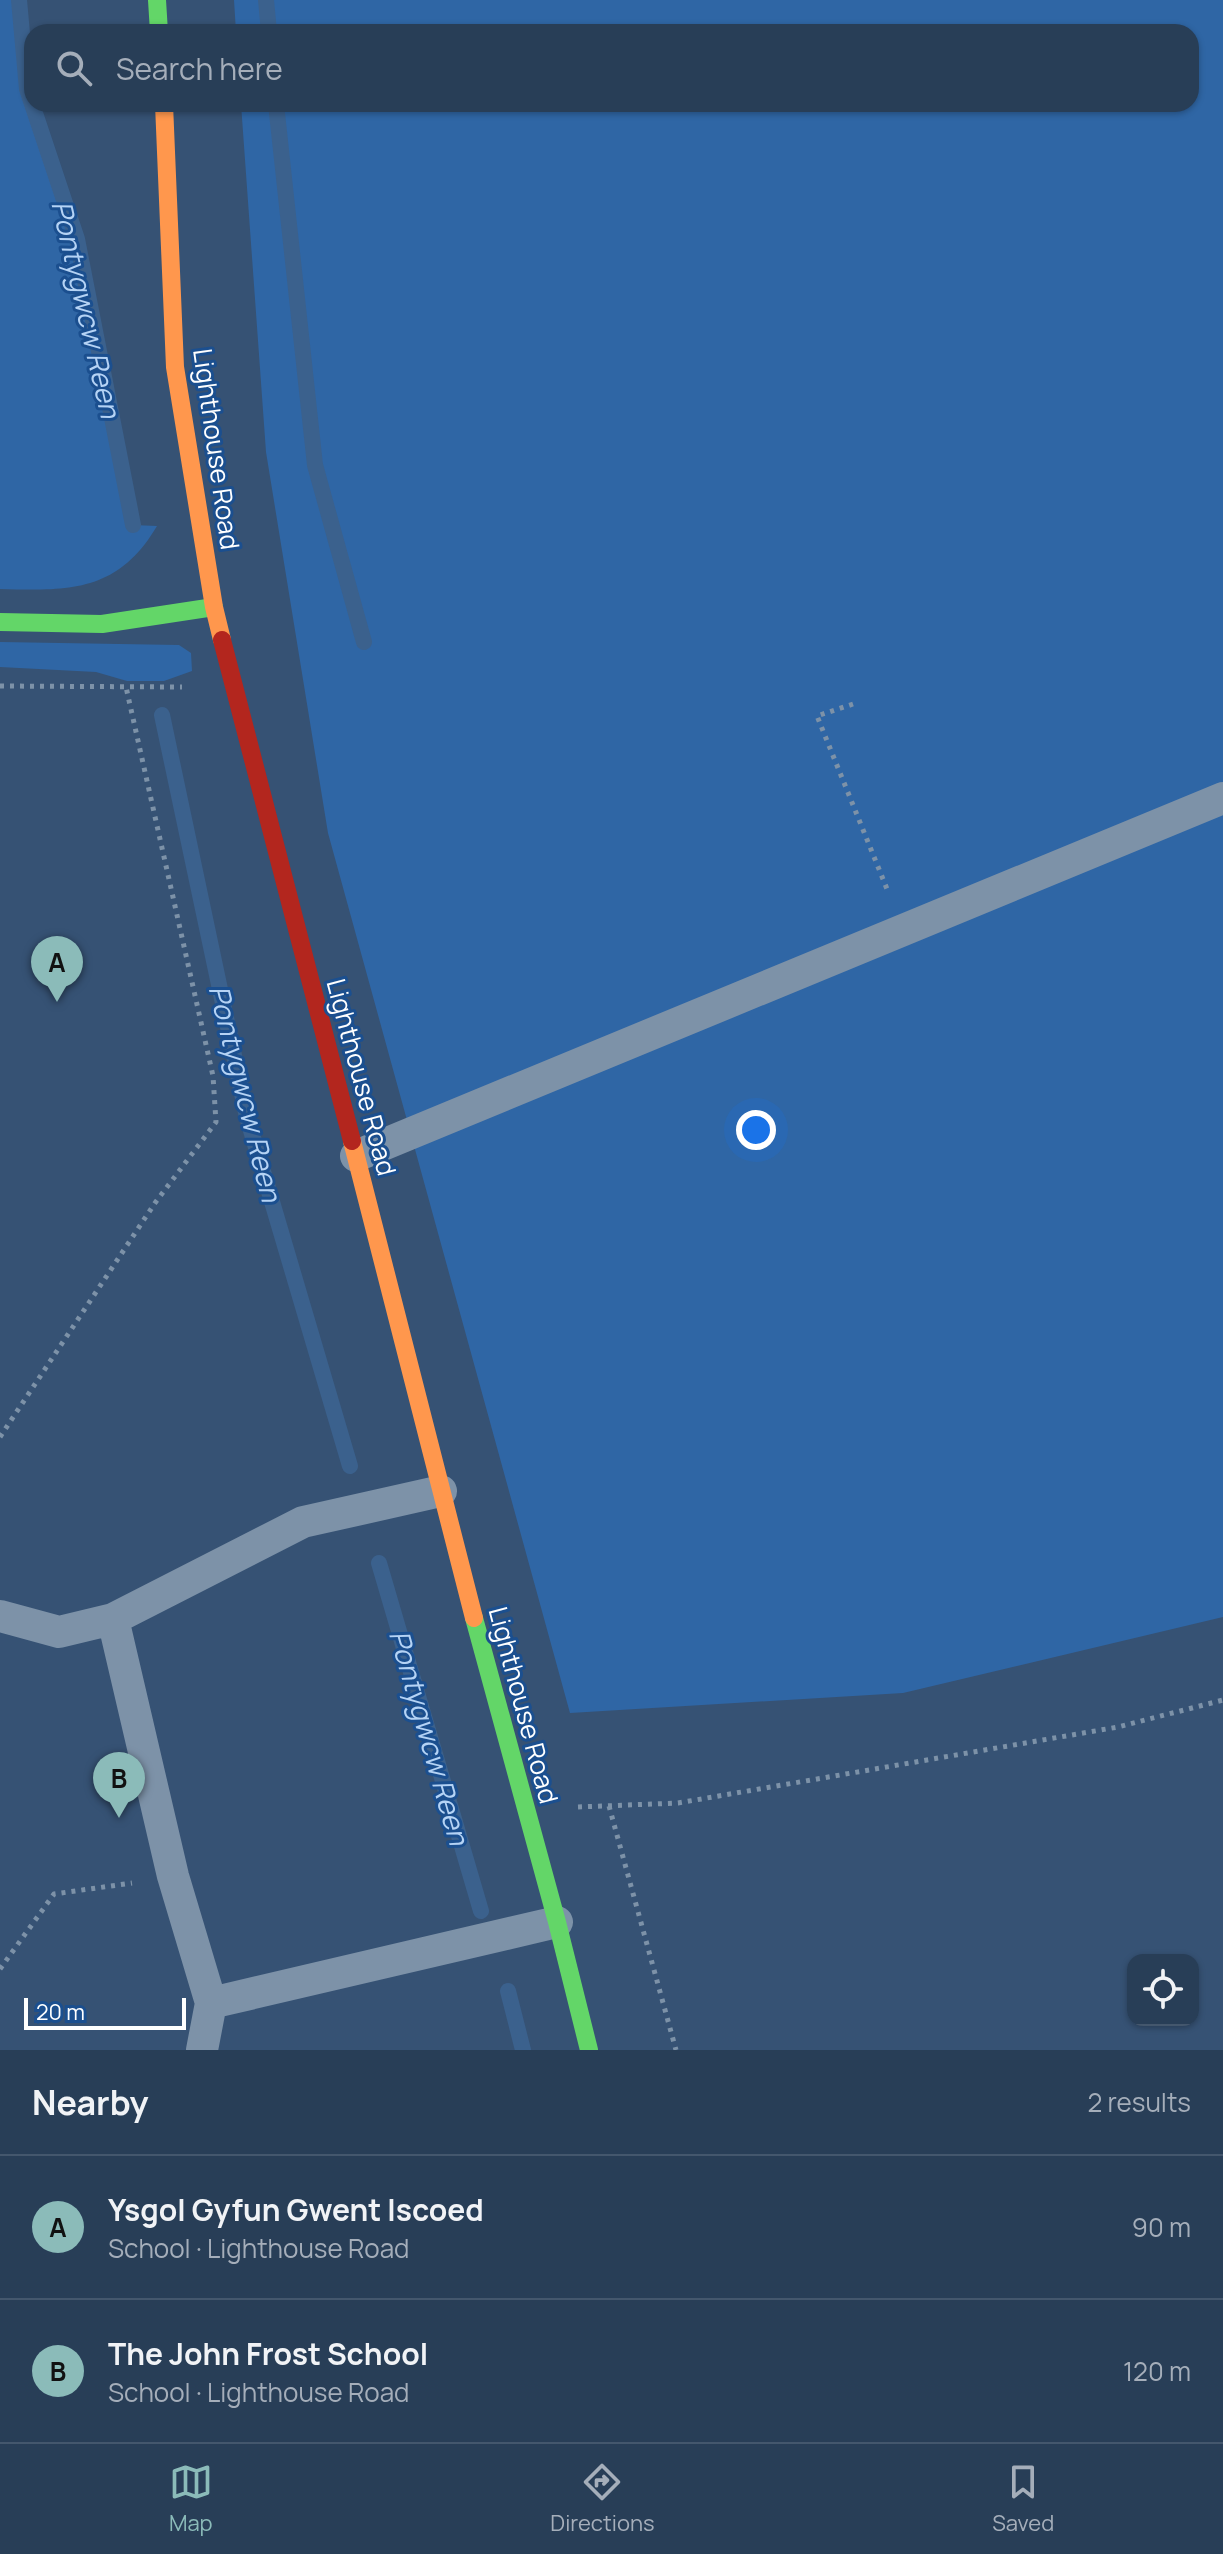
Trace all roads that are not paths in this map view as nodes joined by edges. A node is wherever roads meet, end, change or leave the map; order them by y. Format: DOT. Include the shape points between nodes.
graph roads {
  1 [pos="157,0"];
  2 [pos="158,24"];
  3 [pos="164,112"];
  4 [pos="214,607"];
  5 [pos="0,622"];
  6 [pos="1223,798"];
  7 [pos="356,1156"];
  8 [pos="441,1491"];
  9 [pos="0,1616"];
  10 [pos="113,1619"];
  11 [pos="557,1922"];
  12 [pos="211,2003"];
  13 [pos="202,2050"];
  14 [pos="589,2050"];
  1 -- 2 [label="main road"];
  3 -- 4 [label="main road, Lighthouse Road" via="175,367"];
  4 -- 5 [label="main road" via="102,624"];
  4 -- 7 [label="main road, Lighthouse Road"];
  6 -- 7 [label="lane"];
  7 -- 8 [label="main road, Lighthouse Road"];
  8 -- 10 [label="lane" via="303,1522"];
  8 -- 11 [label="main road, Lighthouse Road"];
  9 -- 10 [label="lane" via="59,1632"];
  10 -- 12 [label="lane" via="173,1876"];
  11 -- 12 [label="lane"];
  11 -- 14 [label="main road, Lighthouse Road"];
  12 -- 13 [label="lane"];
}
